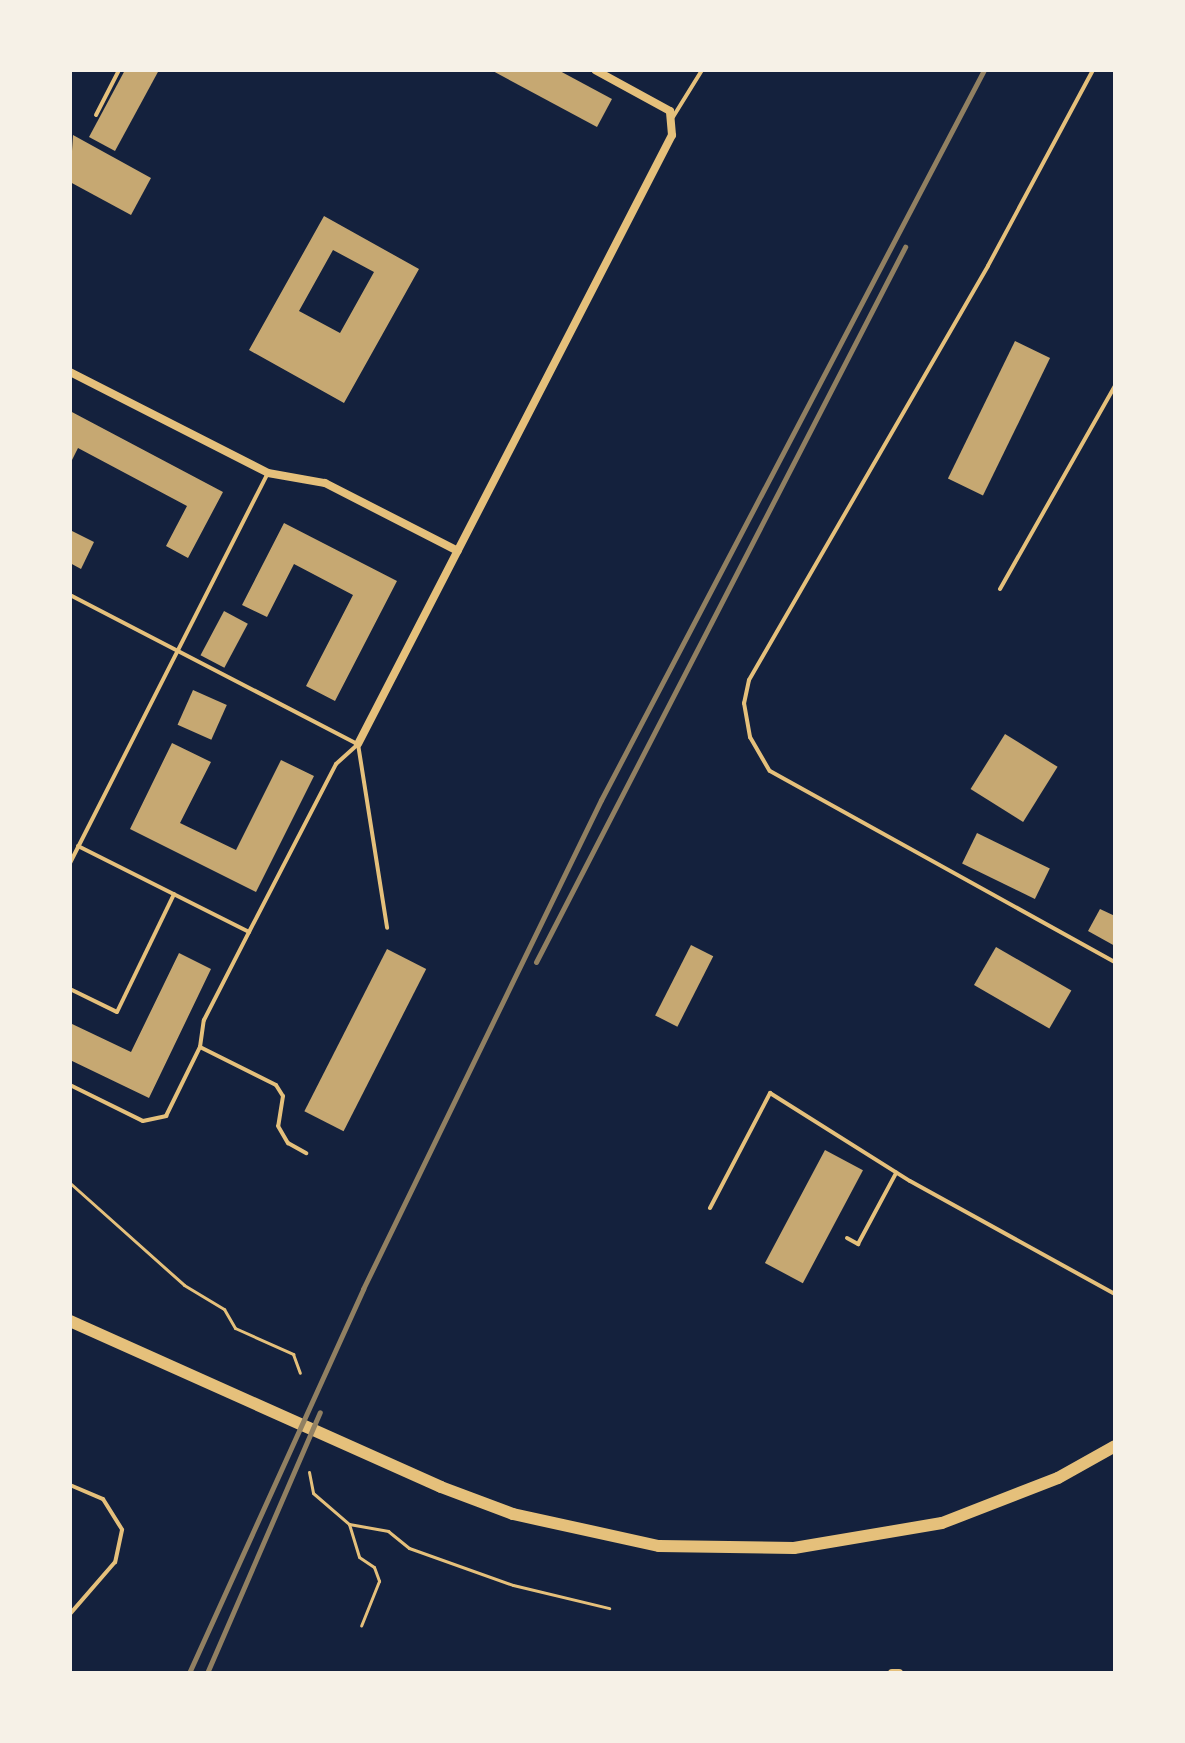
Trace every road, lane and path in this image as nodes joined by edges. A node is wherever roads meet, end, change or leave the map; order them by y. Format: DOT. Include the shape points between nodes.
graph roads {
  1 [pos="119,70"];
  2 [pos="595,70"];
  3 [pos="702,70"];
  4 [pos="1093,70"];
  5 [pos="96,115"];
  6 [pos="673,117"];
  7 [pos="70,372"];
  8 [pos="1115,386"];
  9 [pos="268,473"];
  10 [pos="458,551"];
  11 [pos="1000,589"];
  12 [pos="70,595"];
  13 [pos="176,648"];
  14 [pos="358,744"];
  15 [pos="78,846"];
  16 [pos="70,863"];
  17 [pos="174,894"];
  18 [pos="387,928"];
  19 [pos="249,932"];
  20 [pos="1115,962"];
  21 [pos="70,989"];
  22 [pos="200,1047"];
  23 [pos="70,1085"];
  24 [pos="306,1153"];
  25 [pos="896,1173"];
  26 [pos="70,1183"];
  27 [pos="710,1208"];
  28 [pos="847,1238"];
  29 [pos="1115,1294"];
  30 [pos="70,1321"];
  31 [pos="300,1373"];
  32 [pos="1115,1446"];
  33 [pos="309,1472"];
  34 [pos="70,1485"];
  35 [pos="349,1524"];
  36 [pos="609,1608"];
  37 [pos="70,1614"];
  38 [pos="361,1626"];
  39 [pos="892,1673"];
  40 [pos="899,1673"];
  1 -- 5 [label="lane"];
  2 -- 6 [label="street" via="663,105"];
  3 -- 6 [label="lane"];
  4 -- 20 [label="lane" via="988,266 749,680 744,703 750,737 770,771"];
  6 -- 10 [label="street" via="672,135"];
  7 -- 9 [label="street"];
  8 -- 11 [label="lane"];
  9 -- 10 [label="street" via="325,483"];
  9 -- 13 [label="lane"];
  10 -- 14 [label="street"];
  12 -- 13 [label="lane"];
  13 -- 14 [label="lane"];
  13 -- 15 [label="lane"];
  14 -- 18 [label="lane"];
  14 -- 19 [label="lane" via="336,764"];
  15 -- 16 [label="lane"];
  15 -- 17 [label="lane"];
  17 -- 19 [label="lane"];
  17 -- 21 [label="lane" via="117,1012"];
  19 -- 22 [label="lane" via="204,1020"];
  22 -- 23 [label="lane" via="166,1116 143,1121"];
  22 -- 24 [label="lane" via="276,1085 283,1096 278,1126 288,1143"];
  25 -- 27 [label="lane" via="770,1093"];
  25 -- 28 [label="lane" via="858,1244"];
  25 -- 29 [label="lane"];
  26 -- 31 [label="path" via="184,1285 224,1309 235,1328 293,1354"];
  30 -- 32 [label="main road" via="372,1456 527,1517 659,1546 794,1548 942,1523 1058,1478"];
  33 -- 35 [label="path" via="313,1493"];
  34 -- 37 [label="lane" via="103,1499 122,1530 115,1562"];
  35 -- 36 [label="path" via="388,1531 409,1548 513,1585"];
  35 -- 38 [label="path" via="359,1557 374,1567 379,1581"];
  39 -- 40 [label="street"];
}
